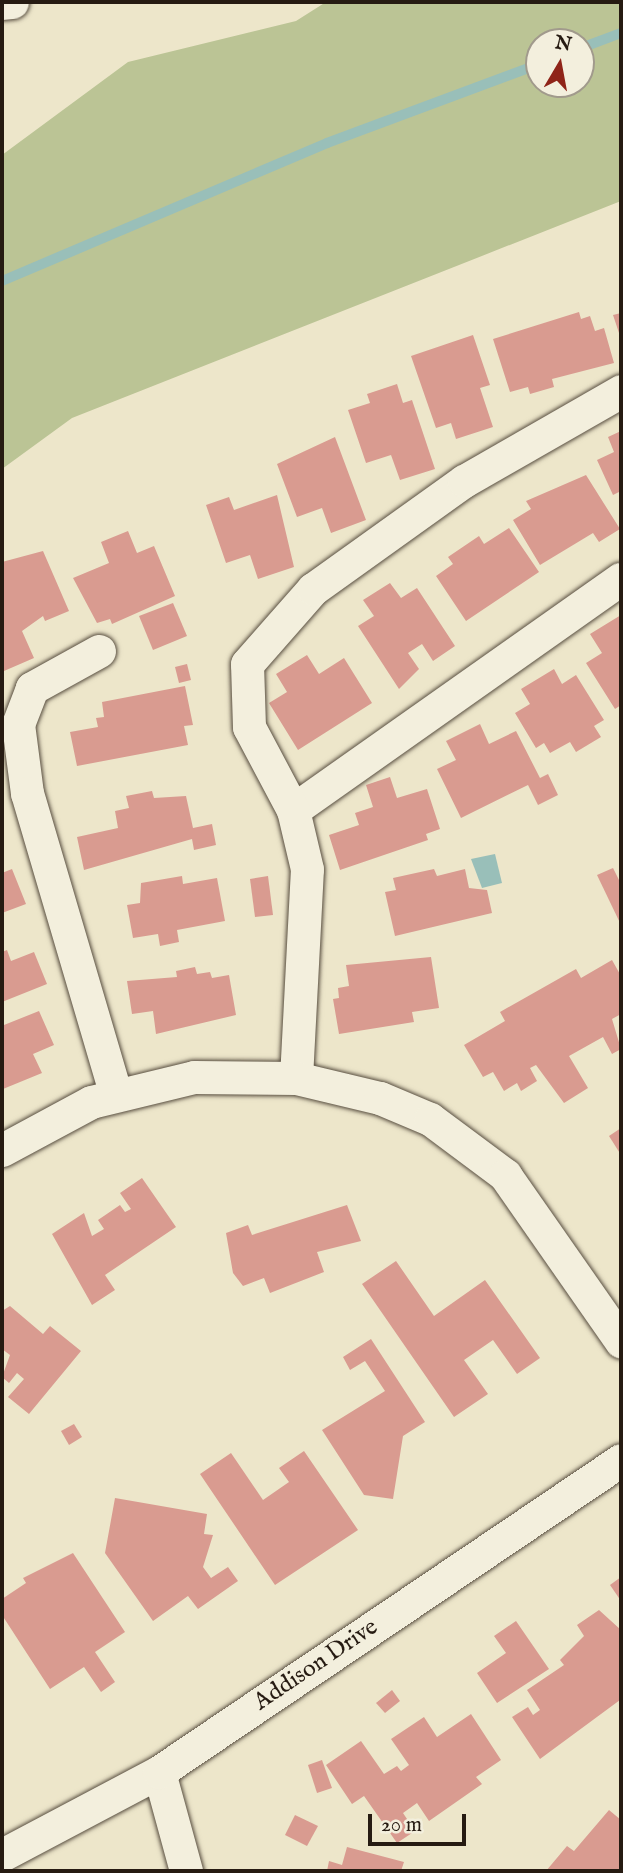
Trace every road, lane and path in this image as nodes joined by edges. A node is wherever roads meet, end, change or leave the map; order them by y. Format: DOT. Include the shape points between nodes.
graph roads {
  1 [pos="12,2"];
  2 [pos="2,3"];
  3 [pos="621,391"];
  4 [pos="621,579"];
  5 [pos="99,651"];
  6 [pos="293,810"];
  7 [pos="296,1078"];
  8 [pos="116,1095"];
  9 [pos="2,1150"];
  10 [pos="621,1341"];
  11 [pos="621,1460"];
  12 [pos="159,1772"];
  13 [pos="2,1855"];
  14 [pos="186,1871"];
  1 -- 2 [label="street"];
  3 -- 6 [label="street" via="464,481 313,589 259,643 247,664 244,706 258,750"];
  4 -- 6 [label="street"];
  5 -- 8 [label="street" via="32,688 18,724 27,793"];
  6 -- 7 [label="street" via="307,869 308,914"];
  7 -- 8 [label="street" via="216,1075"];
  7 -- 10 [label="street" via="408,1109 481,1154 524,1201"];
  8 -- 9 [label="street" via="67,1112"];
  11 -- 12 [label="street, Addison Drive"];
  12 -- 13 [label="street, Addison Drive"];
  12 -- 14 [label="street"];
}
